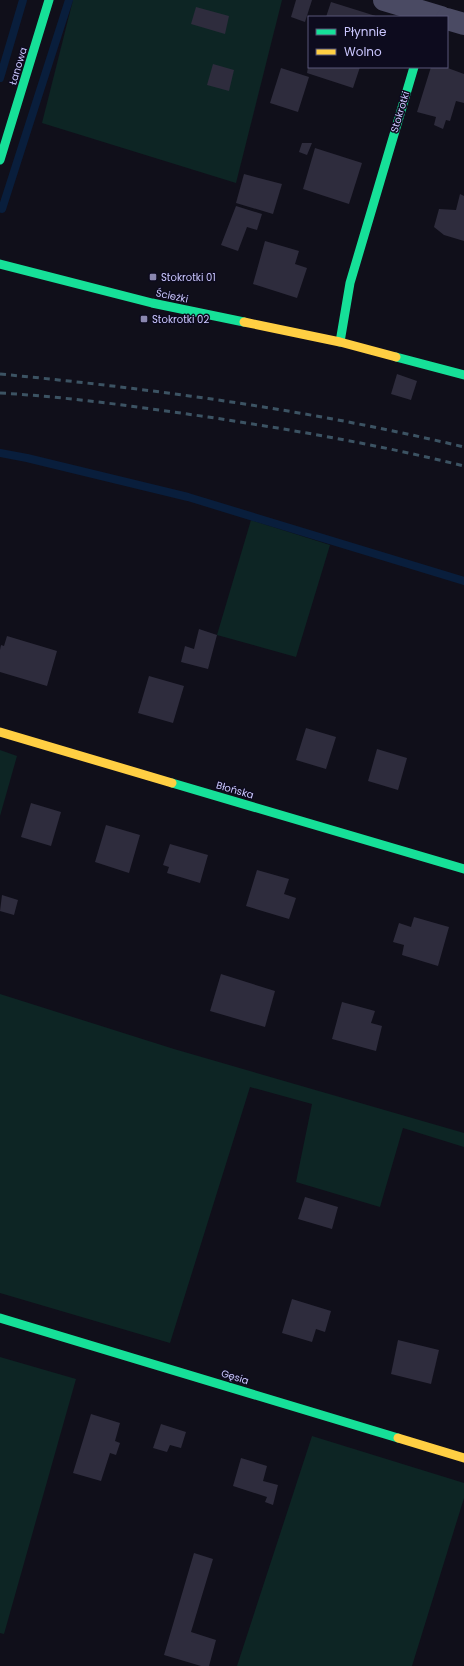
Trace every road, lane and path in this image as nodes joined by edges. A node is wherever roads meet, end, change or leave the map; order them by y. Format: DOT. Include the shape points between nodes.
graph roads {
  1 [pos="49,0"];
  2 [pos="384,0"];
  3 [pos="436,13"];
  4 [pos="448,18"];
  5 [pos="464,24"];
  6 [pos="414,68"];
  7 [pos="0,160"];
  8 [pos="0,264"];
  9 [pos="340,342"];
  10 [pos="464,375"];
  11 [pos="0,732"];
  12 [pos="464,869"];
  13 [pos="0,1318"];
  14 [pos="464,1458"];
  1 -- 7 [label="street, Łanowa"];
  2 -- 3 [label="street"];
  4 -- 5 [label="street"];
  6 -- 9 [label="street, Stokrotki" via="350,283"];
  8 -- 9 [label="street, Ścieżki" via="152,303"];
  9 -- 10 [label="street, Ścieżki"];
  11 -- 12 [label="street, Błońska"];
  13 -- 14 [label="street, Gęsia"];
}
